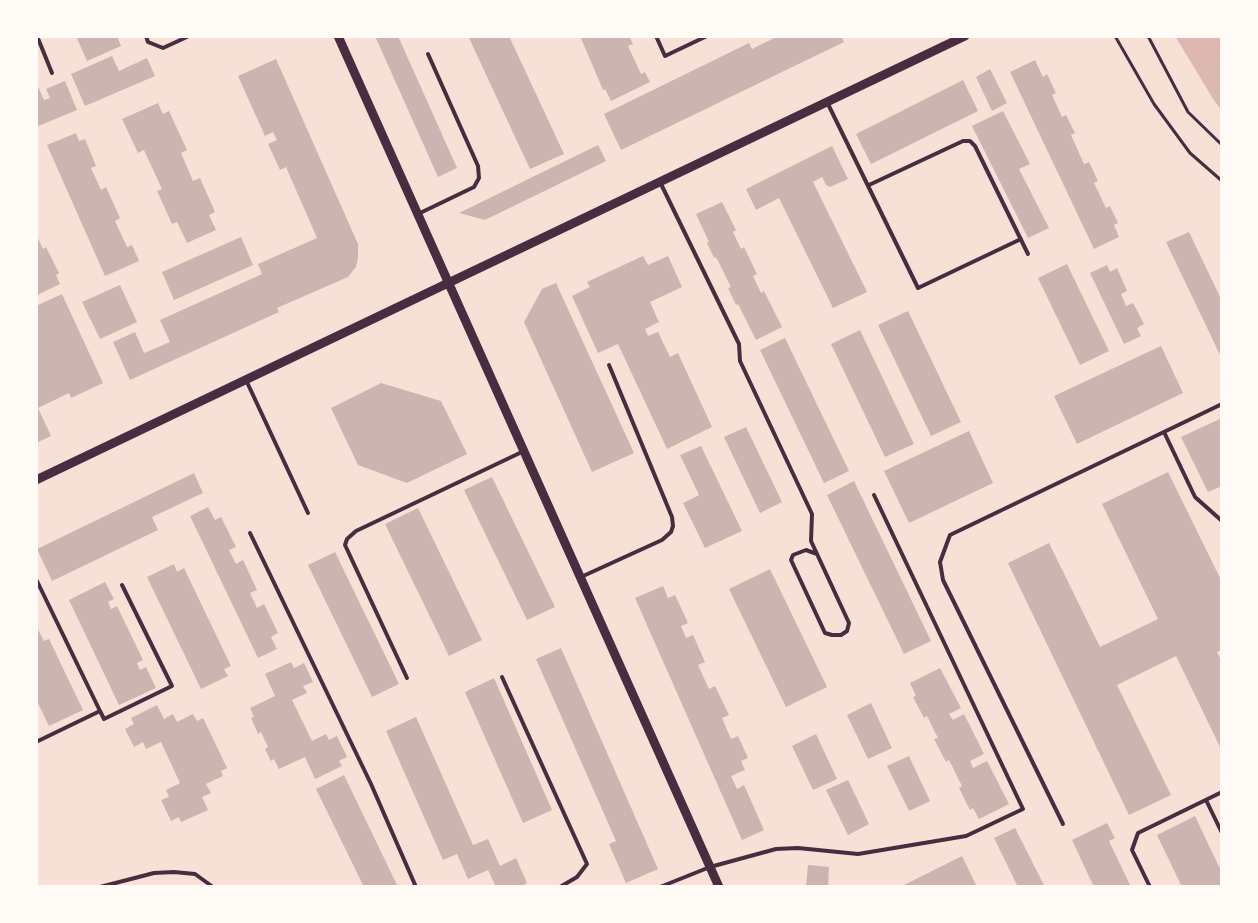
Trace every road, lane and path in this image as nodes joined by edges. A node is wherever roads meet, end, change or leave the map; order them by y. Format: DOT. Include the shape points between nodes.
graph roads {
  1 [pos="37,36"];
  2 [pos="146,36"];
  3 [pos="189,36"];
  4 [pos="338,36"];
  5 [pos="656,36"];
  6 [pos="707,36"];
  7 [pos="965,36"];
  8 [pos="1114,36"];
  9 [pos="1148,36"];
  10 [pos="945,40"];
  11 [pos="428,54"];
  12 [pos="52,73"];
  13 [pos="827,102"];
  14 [pos="1222,145"];
  15 [pos="1222,181"];
  16 [pos="660,182"];
  17 [pos="869,185"];
  18 [pos="418,214"];
  19 [pos="1021,239"];
  20 [pos="1028,254"];
  21 [pos="449,283"];
  22 [pos="609,365"];
  23 [pos="246,380"];
  24 [pos="1222,404"];
  25 [pos="1164,432"];
  26 [pos="524,451"];
  27 [pos="36,480"];
  28 [pos="874,496"];
  29 [pos="308,513"];
  30 [pos="1222,521"];
  31 [pos="250,533"];
  32 [pos="817,554"];
  33 [pos="581,577"];
  34 [pos="36,579"];
  35 [pos="122,585"];
  36 [pos="502,677"];
  37 [pos="407,678"];
  38 [pos="100,711"];
  39 [pos="36,742"];
  40 [pos="1222,792"];
  41 [pos="1206,800"];
  42 [pos="1063,824"];
  43 [pos="1222,833"];
  44 [pos="710,867"];
  45 [pos="100,887"];
  46 [pos="213,887"];
  47 [pos="416,887"];
  48 [pos="560,887"];
  49 [pos="660,887"];
  50 [pos="718,887"];
  51 [pos="1150,887"];
  1 -- 12 [label="lane"];
  2 -- 3 [label="lane" via="148,42 163,48"];
  4 -- 18 [label="street"];
  5 -- 6 [label="lane" via="665,56"];
  7 -- 10 [label="street"];
  8 -- 15 [label="path" via="1154,104 1190,153"];
  9 -- 14 [label="path" via="1188,112"];
  10 -- 13 [label="street"];
  11 -- 18 [label="lane" via="478,166 479,178 474,187"];
  13 -- 16 [label="street"];
  13 -- 17 [label="lane"];
  16 -- 21 [label="street"];
  16 -- 32 [label="lane" via="739,344 740,361 812,514 811,541"];
  17 -- 19 [label="lane" via="963,140 970,141"];
  17 -- 19 [label="lane" via="918,288"];
  18 -- 21 [label="street"];
  19 -- 20 [label="lane"];
  21 -- 23 [label="street"];
  21 -- 26 [label="street"];
  22 -- 33 [label="lane" via="672,516 673,526 662,540"];
  23 -- 27 [label="street"];
  23 -- 29 [label="lane"];
  24 -- 25 [label="lane"];
  25 -- 30 [label="lane" via="1195,497"];
  25 -- 42 [label="lane" via="950,535 940,562 943,580"];
  26 -- 33 [label="street"];
  26 -- 37 [label="lane" via="356,531 347,539 345,545"];
  28 -- 44 [label="lane" via="1023,809 966,836 858,854 776,849"];
  31 -- 47 [label="lane" via="371,784"];
  32 -- 32 [label="lane" via="800,551 791,560 825,633 841,635 849,623"];
  33 -- 44 [label="street"];
  34 -- 38 [label="lane"];
  35 -- 38 [label="lane" via="172,686 104,719"];
  36 -- 48 [label="lane" via="586,864 578,877"];
  38 -- 39 [label="lane"];
  40 -- 41 [label="lane"];
  41 -- 43 [label="lane"];
  41 -- 51 [label="lane" via="1138,833 1132,850"];
  44 -- 49 [label="lane"];
  44 -- 50 [label="street"];
  45 -- 46 [label="lane" via="154,873 174,872 195,874"];
}
